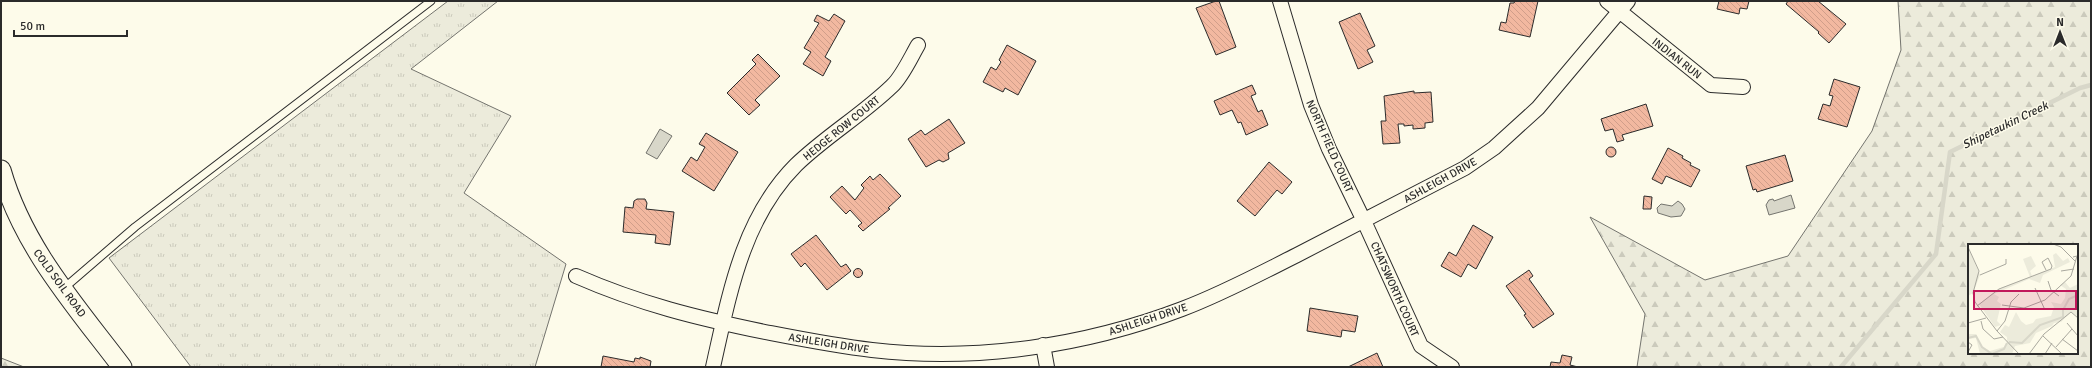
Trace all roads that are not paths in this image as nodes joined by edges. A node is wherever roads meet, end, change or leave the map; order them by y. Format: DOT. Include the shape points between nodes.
graph roads {
  1 [pos="431,1"];
  2 [pos="1280,1"];
  3 [pos="1607,1"];
  4 [pos="1628,1"];
  5 [pos="1619,12"];
  6 [pos="918,45"];
  7 [pos="1743,87"];
  8 [pos="1,170"];
  9 [pos="1364,221"];
  10 [pos="576,276"];
  11 [pos="63,290"];
  12 [pos="723,324"];
  13 [pos="1043,345"];
  14 [pos="122,367"];
  15 [pos="713,367"];
  16 [pos="1047,367"];
  17 [pos="1452,367"];
  1 -- 11 [label="lane" via="134,227"];
  2 -- 9 [label="street, NORTH FIELD COURT" via="1310,105"];
  3 -- 5 [label="street, INDIAN RUN"];
  4 -- 5 [label="street, ASHLEIGH DRIVE"];
  5 -- 7 [label="street, INDIAN RUN" via="1711,85"];
  5 -- 9 [label="street, ASHLEIGH DRIVE" via="1538,108 1494,148 1465,168"];
  6 -- 12 [label="street, HEDGE ROW COURT" via="894,85 817,145 775,190 747,240"];
  8 -- 11 [label="street, COLD SOIL ROAD" via="17,214 33,246"];
  9 -- 13 [label="street, ASHLEIGH DRIVE" via="1226,291 1182,309 1090,337"];
  9 -- 17 [label="street, CHATSWORTH COURT" via="1421,346"];
  10 -- 12 [label="street, ASHLEIGH DRIVE" via="658,308"];
  11 -- 14 [label="street, COLD SOIL ROAD"];
  12 -- 13 [label="street, ASHLEIGH DRIVE" via="826,344 874,350 922,353 982,352"];
  12 -- 15 [label="street, HEDGE ROW COURT"];
  13 -- 16 [label="street"];
}
